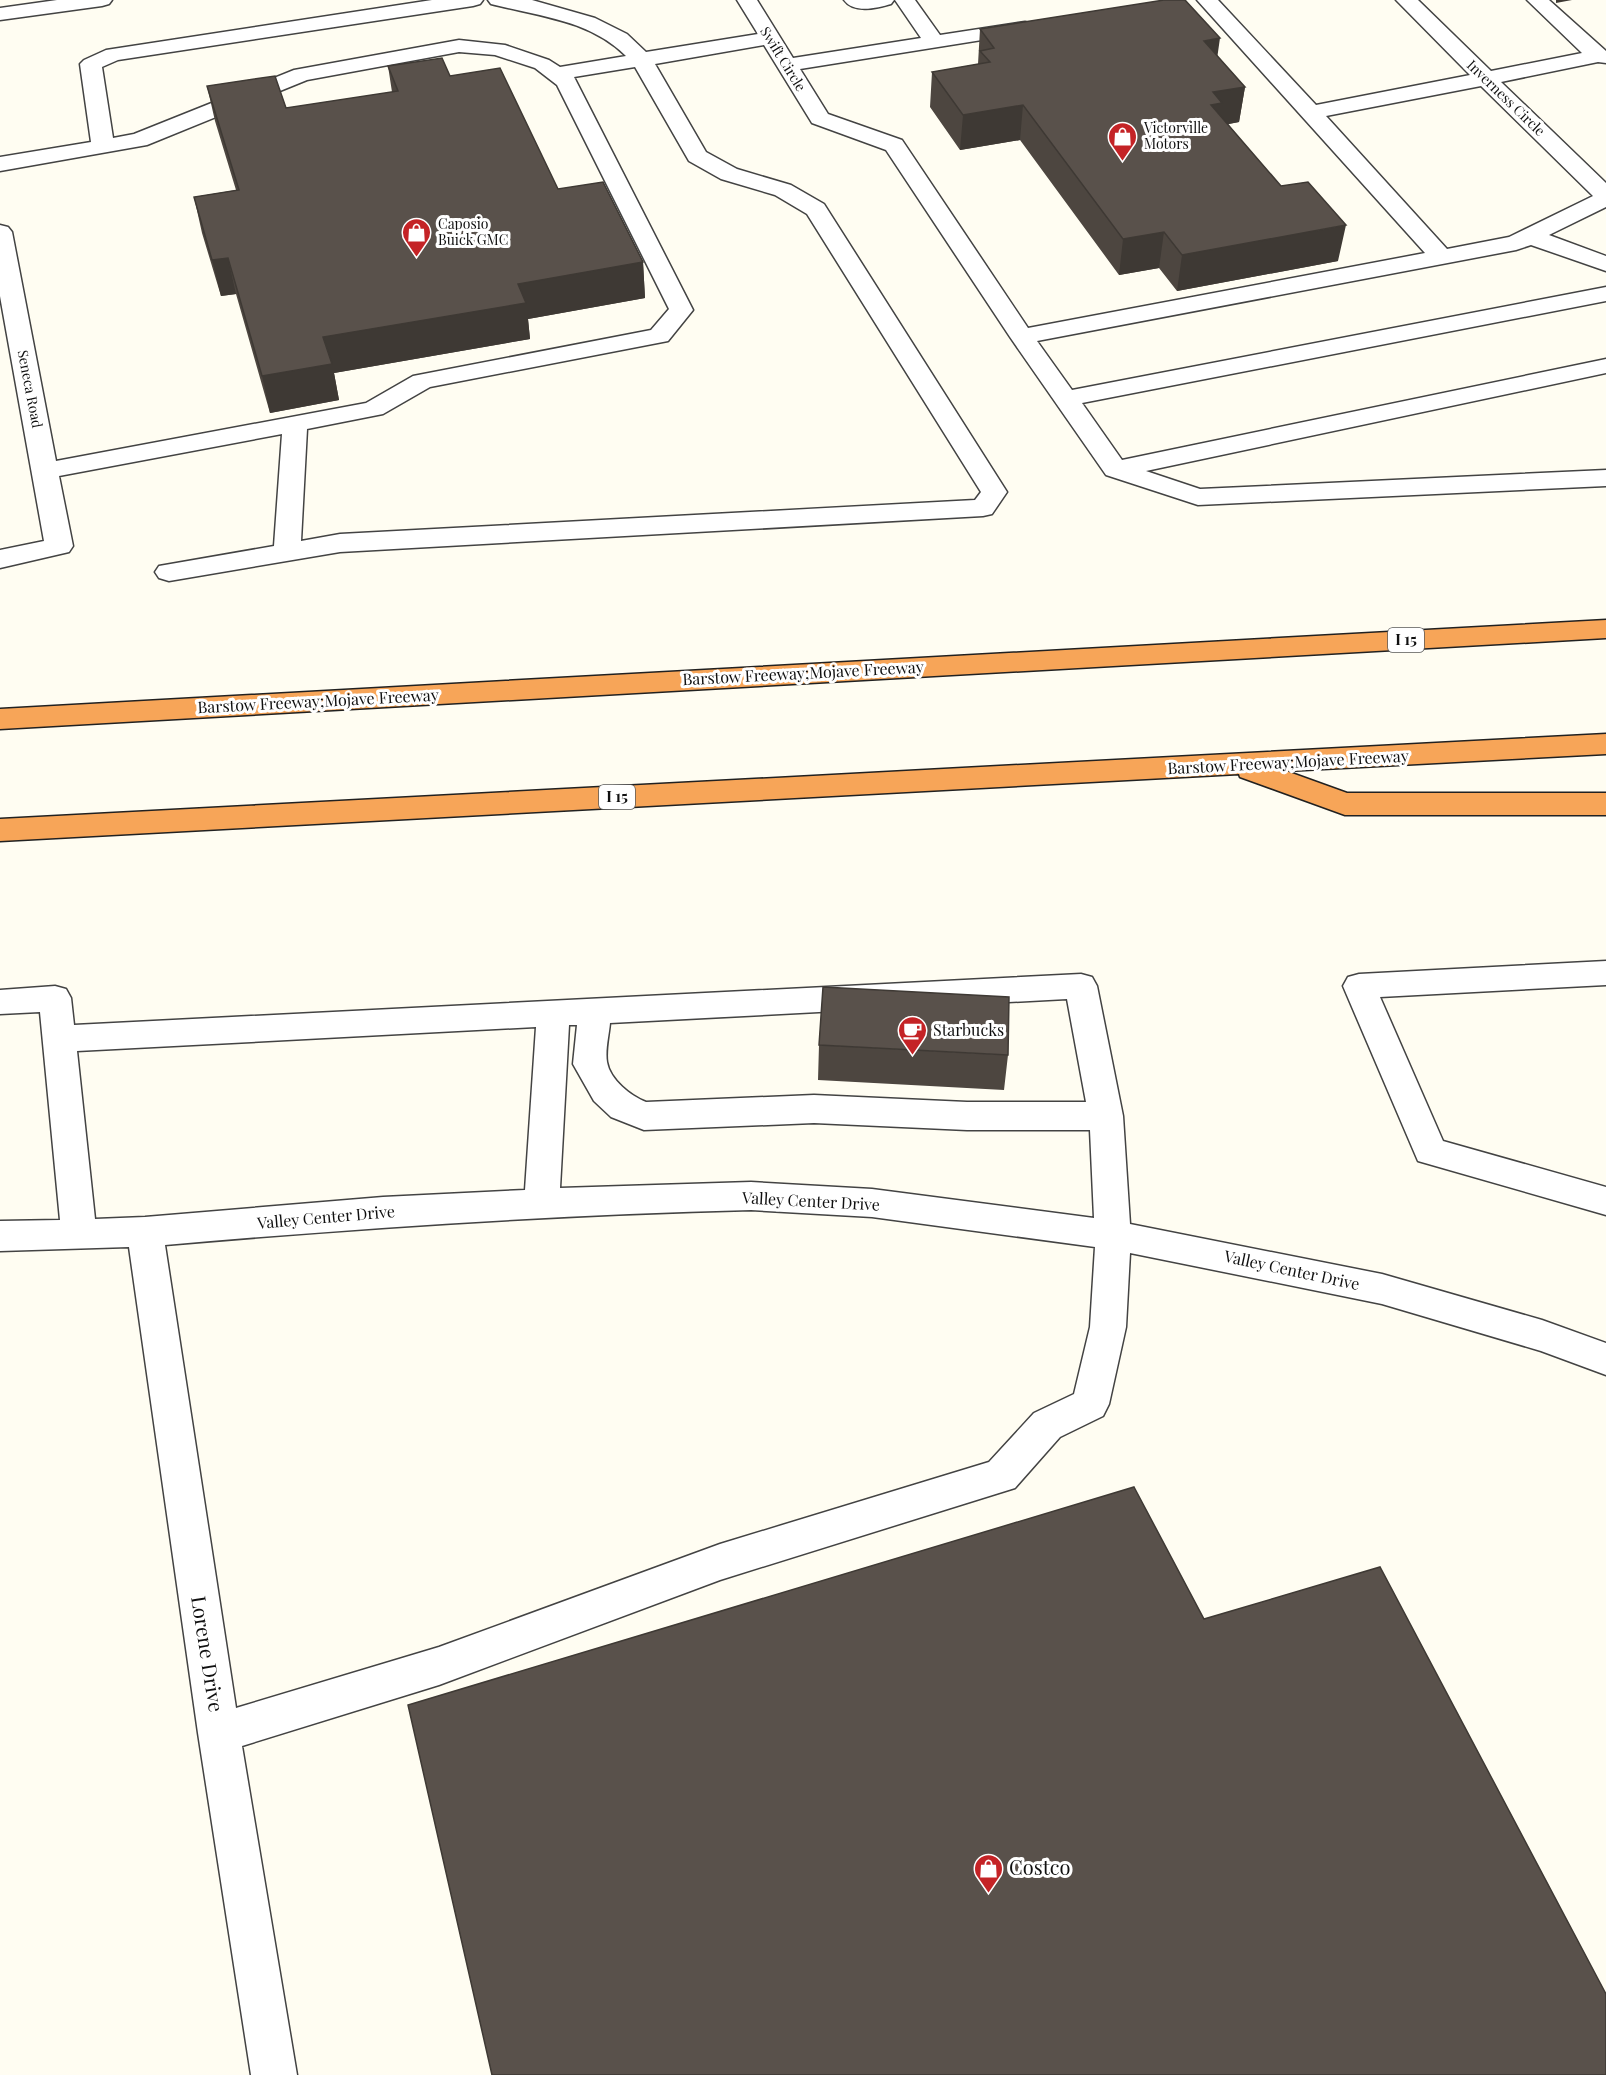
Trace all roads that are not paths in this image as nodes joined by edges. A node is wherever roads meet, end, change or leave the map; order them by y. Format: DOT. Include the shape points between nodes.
graph roads {
  1 [pos="102,0"];
  2 [pos="473,0"];
  3 [pos="498,0"];
  4 [pos="747,0"];
  5 [pos="854,0"];
  6 [pos="884,0"];
  7 [pos="905,0"];
  8 [pos="1406,0"];
  9 [pos="1537,0"];
  10 [pos="1199,1"];
  11 [pos="0,14"];
  12 [pos="1050,24"];
  13 [pos="770,38"];
  14 [pos="934,42"];
  15 [pos="1602,56"];
  16 [pos="642,60"];
  17 [pos="786,65"];
  18 [pos="556,74"];
  19 [pos="1485,78"];
  20 [pos="1311,112"];
  21 [pos="103,146"];
  22 [pos="0,164"];
  23 [pos="1606,197"];
  24 [pos="0,232"];
  25 [pos="1529,236"];
  26 [pos="1441,257"];
  27 [pos="1606,264"];
  28 [pos="1606,294"];
  29 [pos="9,326"];
  30 [pos="1022,337"];
  31 [pos="1606,366"];
  32 [pos="1065,399"];
  33 [pos="294,424"];
  34 [pos="1115,469"];
  35 [pos="45,471"];
  36 [pos="1606,478"];
  37 [pos="287,550"];
  38 [pos="0,559"];
  39 [pos="169,572"];
  40 [pos="1606,609"];
  41 [pos="1606,629"];
  42 [pos="1206,650"];
  43 [pos="0,719"];
  44 [pos="1606,744"];
  45 [pos="1235,765"];
  46 [pos="1606,804"];
  47 [pos="0,830"];
  48 [pos="1606,973"];
  49 [pos="0,1002"];
  50 [pos="594,1011"];
  51 [pos="553,1013"];
  52 [pos="59,1039"];
  53 [pos="1106,1116"];
  54 [pos="1606,1201"];
  55 [pos="542,1203"];
  56 [pos="145,1232"];
  57 [pos="79,1233"];
  58 [pos="1113,1235"];
  59 [pos="0,1236"];
  60 [pos="1606,1359"];
  61 [pos="219,1733"];
  62 [pos="274,2075"];
  1 -- 11 [label="street"];
  2 -- 21 [label="street" via="113,54 91,64"];
  3 -- 16 [label="street" via="588,22 620,38"];
  4 -- 13 [label="street, Swift Circle"];
  5 -- 6 [label="street"];
  7 -- 14 [label="street"];
  8 -- 19 [label="street, Inverness Circle"];
  9 -- 15 [label="street"];
  10 -- 20 [label="street"];
  12 -- 14 [label="street"];
  13 -- 16 [label="street"];
  13 -- 17 [label="street, Swift Circle"];
  14 -- 17 [label="street"];
  15 -- 19 [label="street"];
  16 -- 18 [label="street"];
  16 -- 37 [label="street" via="697,156 729,174 783,190 816,209 994,492 983,508 340,543"];
  17 -- 30 [label="street, Swift Circle" via="820,118 894,145"];
  18 -- 21 [label="street" via="542,64 498,49 459,46 302,75 139,140"];
  18 -- 33 [label="street" via="566,81 681,310 659,336 422,381 374,409"];
  19 -- 20 [label="street"];
  19 -- 23 [label="street, Inverness Circle"];
  20 -- 26 [label="street"];
  21 -- 22 [label="street"];
  23 -- 25 [label="street"];
  24 -- 29 [label="street, Seneca Road"];
  25 -- 26 [label="street" via="1516,243"];
  25 -- 27 [label="street"];
  26 -- 30 [label="street"];
  28 -- 32 [label="street"];
  29 -- 35 [label="street, Seneca Road"];
  30 -- 32 [label="street"];
  31 -- 34 [label="street"];
  32 -- 34 [label="street"];
  33 -- 35 [label="street"];
  33 -- 37 [label="street"];
  34 -- 36 [label="street" via="1198,497"];
  35 -- 38 [label="street, Seneca Road" via="59,546"];
  37 -- 39 [label="street"];
  40 -- 42 [label="highway"];
  41 -- 42 [label="highway, Barstow Freeway;Mojave Freeway / I 15"];
  42 -- 43 [label="highway, Barstow Freeway;Mojave Freeway / I 15"];
  44 -- 45 [label="highway, Barstow Freeway;Mojave Freeway / I 15"];
  45 -- 46 [label="highway" via="1346,804"];
  45 -- 47 [label="highway, Barstow Freeway;Mojave Freeway / I 15"];
  48 -- 54 [label="street" via="1359,986 1430,1150"];
  49 -- 52 [label="street" via="55,999"];
  50 -- 51 [label="street"];
  50 -- 53 [label="street" via="590,1064 606,1092 623,1107 644,1116 814,1108 967,1116"];
  50 -- 53 [label="street" via="1081,986"];
  51 -- 52 [label="street"];
  51 -- 55 [label="street"];
  52 -- 57 [label="street"];
  53 -- 58 [label="street"];
  55 -- 56 [label="street, Valley Center Drive"];
  55 -- 58 [label="street, Valley Center Drive" via="751,1196 872,1203"];
  56 -- 57 [label="street, Valley Center Drive"];
  56 -- 61 [label="street, Lorene Drive"];
  57 -- 59 [label="street, Valley Center Drive"];
  58 -- 60 [label="street, Valley Center Drive" via="1382,1289 1542,1335"];
  58 -- 61 [label="street" via="1108,1328 1090,1404 1047,1425 1001,1476 720,1562 439,1666"];
  61 -- 62 [label="street, Lorene Drive"];
}
